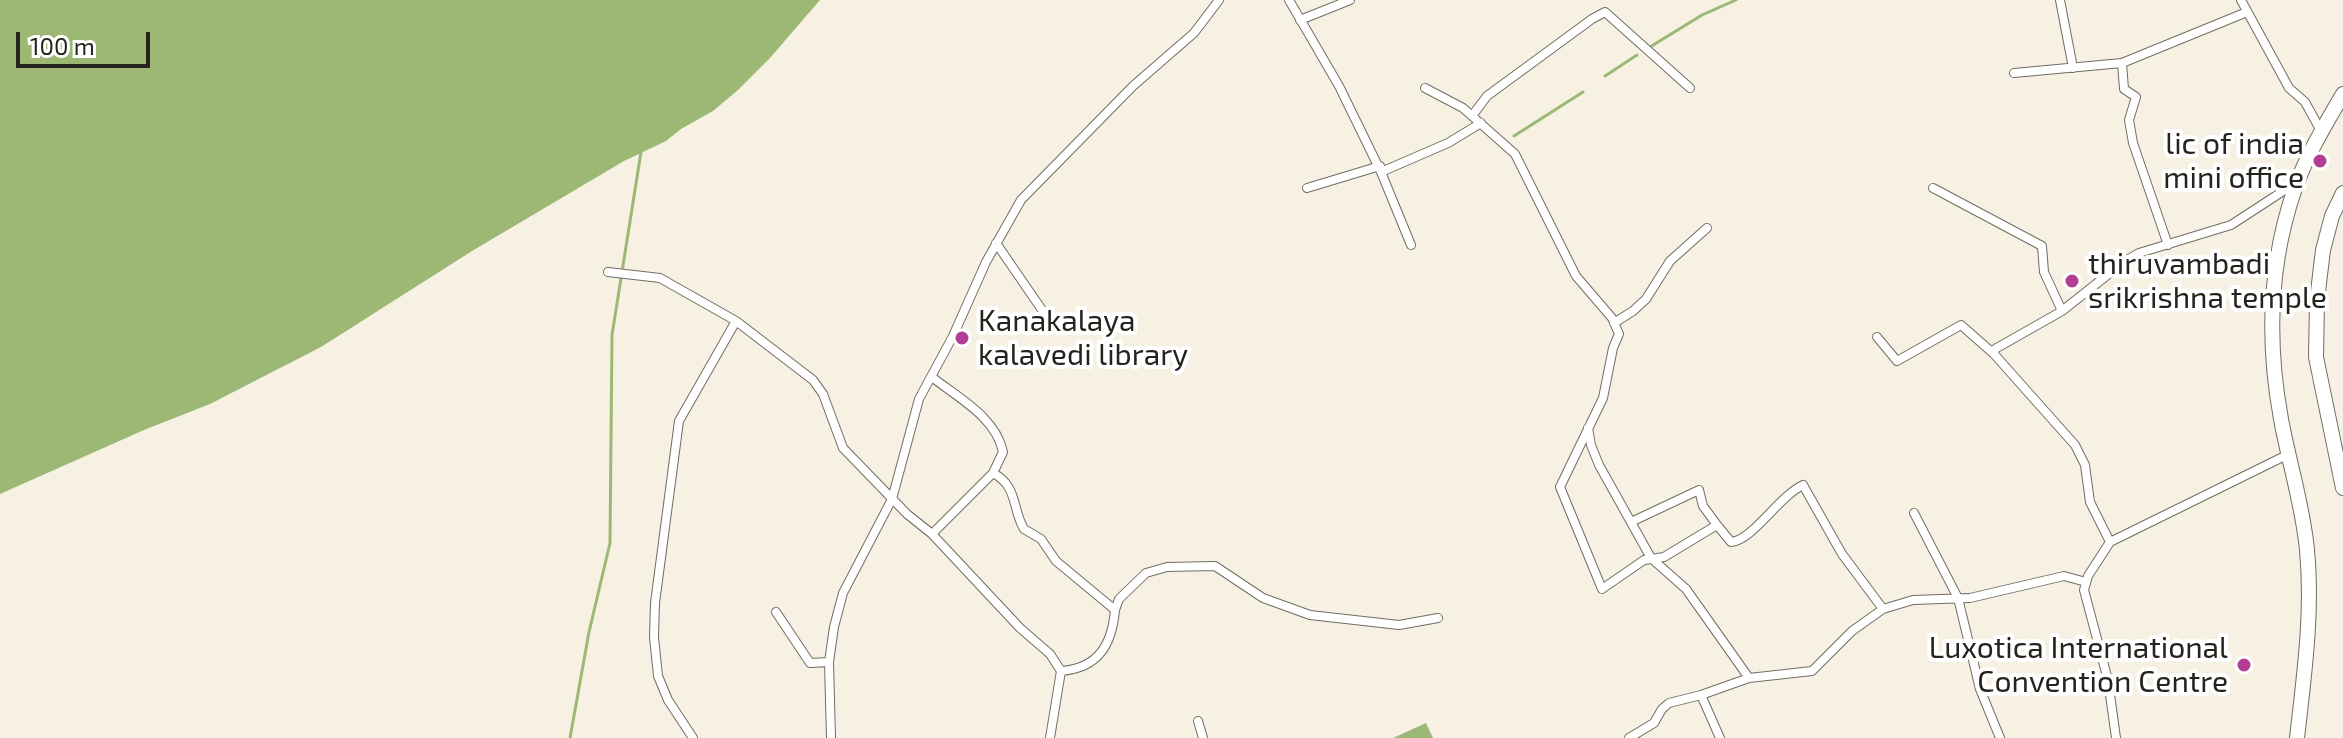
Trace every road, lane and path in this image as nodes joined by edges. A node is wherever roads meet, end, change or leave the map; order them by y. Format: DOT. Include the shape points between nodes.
graph roads {
  1 [pos="1219,0"];
  2 [pos="1289,0"];
  3 [pos="1350,0"];
  4 [pos="2060,0"];
  5 [pos="2241,0"];
  6 [pos="2247,12"];
  7 [pos="1300,20"];
  8 [pos="2122,63"];
  9 [pos="2073,68"];
  10 [pos="2014,73"];
  11 [pos="1425,88"];
  12 [pos="1690,88"];
  13 [pos="2343,94"];
  14 [pos="1472,116"];
  15 [pos="1481,123"];
  16 [pos="2321,131"];
  17 [pos="1380,169"];
  18 [pos="2299,181"];
  19 [pos="1307,188"];
  20 [pos="1933,188"];
  21 [pos="2343,193"];
  22 [pos="1707,228"];
  23 [pos="996,243"];
  24 [pos="1411,245"];
  25 [pos="2168,245"];
  26 [pos="612,272"];
  27 [pos="2062,311"];
  28 [pos="736,321"];
  29 [pos="1051,323"];
  30 [pos="1614,323"];
  31 [pos="1877,337"];
  32 [pos="1994,354"];
  33 [pos="932,377"];
  34 [pos="1588,428"];
  35 [pos="2289,454"];
  36 [pos="993,473"];
  37 [pos="2343,488"];
  38 [pos="892,499"];
  39 [pos="1914,513"];
  40 [pos="1631,522"];
  41 [pos="1717,525"];
  42 [pos="932,534"];
  43 [pos="2110,542"];
  44 [pos="1651,558"];
  45 [pos="2086,582"];
  46 [pos="1958,598"];
  47 [pos="1883,609"];
  48 [pos="1115,610"];
  49 [pos="776,612"];
  50 [pos="1438,618"];
  51 [pos="829,662"];
  52 [pos="1061,671"];
  53 [pos="1749,678"];
  54 [pos="1701,695"];
  55 [pos="1198,721"];
  56 [pos="693,738"];
  57 [pos="831,738"];
  58 [pos="1050,738"];
  59 [pos="1203,738"];
  60 [pos="1629,738"];
  61 [pos="1720,738"];
  62 [pos="2000,738"];
  63 [pos="2116,738"];
  64 [pos="2297,738"];
  1 -- 23 [label="street" via="1194,33 1133,86 1021,200"];
  2 -- 7 [label="street"];
  3 -- 7 [label="street"];
  4 -- 9 [label="street"];
  5 -- 6 [label="street"];
  6 -- 8 [label="street"];
  6 -- 16 [label="street" via="2289,88 2305,102"];
  7 -- 17 [label="street"];
  8 -- 9 [label="street"];
  8 -- 25 [label="street" via="2124,89 2136,97 2129,120 2133,143"];
  9 -- 10 [label="street"];
  11 -- 14 [label="street"];
  12 -- 14 [label="street" via="1605,12 1487,96"];
  13 -- 16 [label="highway"];
  14 -- 15 [label="street"];
  15 -- 17 [label="street" via="1448,143"];
  15 -- 30 [label="street" via="1515,154 1576,276"];
  16 -- 18 [label="highway"];
  17 -- 19 [label="street"];
  17 -- 24 [label="street"];
  18 -- 25 [label="street" via="2231,225"];
  18 -- 35 [label="highway" via="2273,291 2273,364"];
  20 -- 27 [label="street" via="2042,246 2044,272"];
  21 -- 37 [label="highway" via="2323,250 2316,357"];
  22 -- 30 [label="street" via="1670,261 1646,299"];
  23 -- 29 [label="street"];
  23 -- 33 [label="street"];
  25 -- 27 [label="street" via="2125,261"];
  26 -- 28 [label="street" via="660,278"];
  27 -- 32 [label="street" via="2006,341"];
  28 -- 38 [label="street" via="813,380 843,448"];
  28 -- 56 [label="street" via="679,421 655,603 658,676"];
  30 -- 34 [label="street" via="1619,334 1603,398"];
  31 -- 32 [label="street" via="1897,361 1961,325"];
  32 -- 43 [label="street" via="2075,445 2085,465 2090,502"];
  33 -- 36 [label="street" via="997,433 1003,452"];
  33 -- 38 [label="street" via="919,399"];
  34 -- 40 [label="street" via="1594,454"];
  34 -- 44 [label="street" via="1560,487 1602,589"];
  35 -- 43 [label="street"];
  35 -- 64 [label="highway" via="2309,589"];
  36 -- 42 [label="street"];
  36 -- 48 [label="street" via="1011,489 1024,529"];
  38 -- 42 [label="street"];
  38 -- 51 [label="street" via="843,593"];
  39 -- 46 [label="street"];
  40 -- 41 [label="street" via="1699,490"];
  40 -- 44 [label="street"];
  41 -- 44 [label="street" via="1664,557"];
  41 -- 47 [label="street" via="1735,543 1803,485 1842,554"];
  42 -- 52 [label="street"];
  43 -- 45 [label="street"];
  44 -- 53 [label="street" via="1686,589"];
  45 -- 46 [label="street" via="2064,576"];
  45 -- 63 [label="street"];
  46 -- 47 [label="street" via="1913,600"];
  46 -- 62 [label="street" via="1980,689"];
  47 -- 53 [label="street" via="1812,671"];
  48 -- 50 [label="street" via="1146,573 1215,566 1263,598 1310,615 1399,625"];
  48 -- 52 [label="street" via="1104,652"];
  49 -- 51 [label="street" via="810,663"];
  51 -- 57 [label="street"];
  52 -- 58 [label="street"];
  53 -- 54 [label="street"];
  54 -- 60 [label="street" via="1669,703 1654,723"];
  54 -- 61 [label="street"];
  55 -- 59 [label="street"];
}
